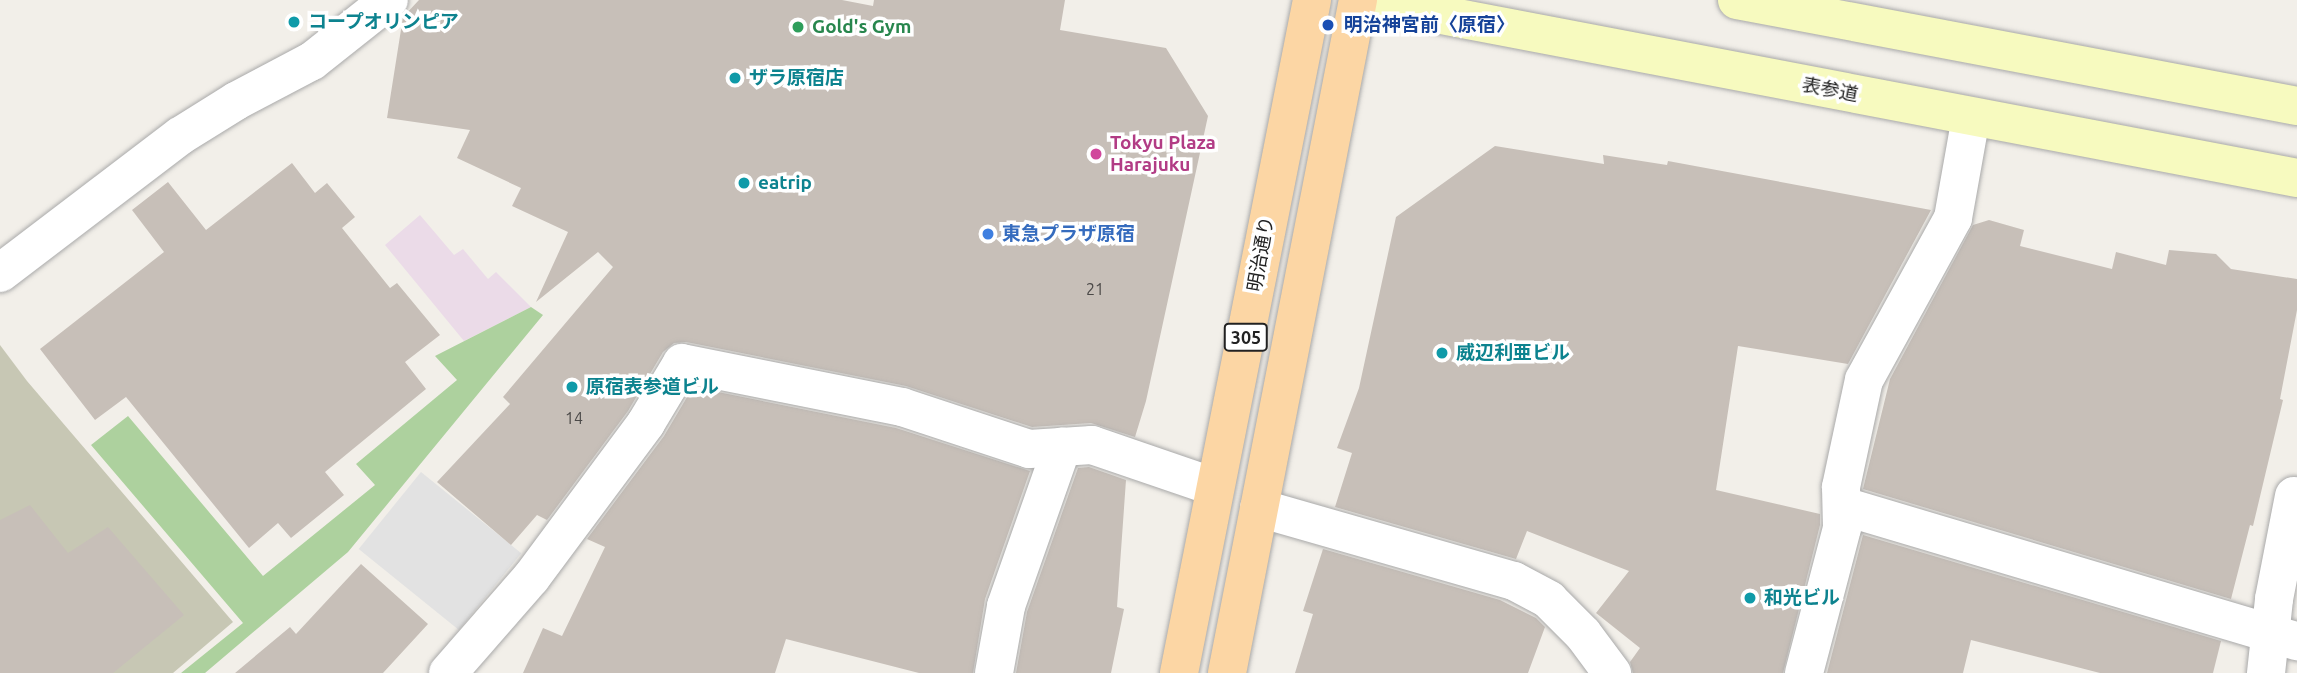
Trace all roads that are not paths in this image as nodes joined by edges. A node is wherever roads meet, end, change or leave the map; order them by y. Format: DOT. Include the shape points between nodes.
graph roads {
  1 [pos="389,0"];
  2 [pos="1312,0"];
  3 [pos="1358,0"];
  4 [pos="1363,0"];
  5 [pos="1737,0"];
  6 [pos="1823,7"];
  7 [pos="2297,106"];
  8 [pos="1971,117"];
  9 [pos="2297,178"];
  10 [pos="0,273"];
  11 [pos="1062,447"];
  12 [pos="1215,487"];
  13 [pos="2294,496"];
  14 [pos="1843,506"];
  15 [pos="1259,508"];
  16 [pos="2283,637"];
  17 [pos="448,673"];
  18 [pos="994,673"];
  19 [pos="1179,673"];
  20 [pos="1227,673"];
  21 [pos="1612,673"];
  22 [pos="1804,673"];
  23 [pos="2266,673"];
  1 -- 10 [label="street" via="312,61 180,136"];
  2 -- 12 [label="main road, 明治通り / 305"];
  3 -- 15 [label="main road, 305"];
  4 -- 8 [label="main road, 表参道"];
  5 -- 6 [label="main road"];
  6 -- 7 [label="main road"];
  8 -- 9 [label="main road, 表参道"];
  8 -- 14 [label="street" via="1952,218 1864,380 1841,487"];
  11 -- 12 [label="street" via="1092,445"];
  11 -- 17 [label="street" via="1029,449 902,407 682,363 646,423 531,578"];
  11 -- 18 [label="street" via="1006,606"];
  12 -- 19 [label="main road, 明治通り / 305"];
  13 -- 16 [label="street"];
  14 -- 16 [label="street"];
  14 -- 22 [label="street" via="1842,528"];
  15 -- 20 [label="main road, 305"];
  15 -- 21 [label="street" via="1514,582 1549,600 1583,634"];
  16 -- 23 [label="street"];
}
